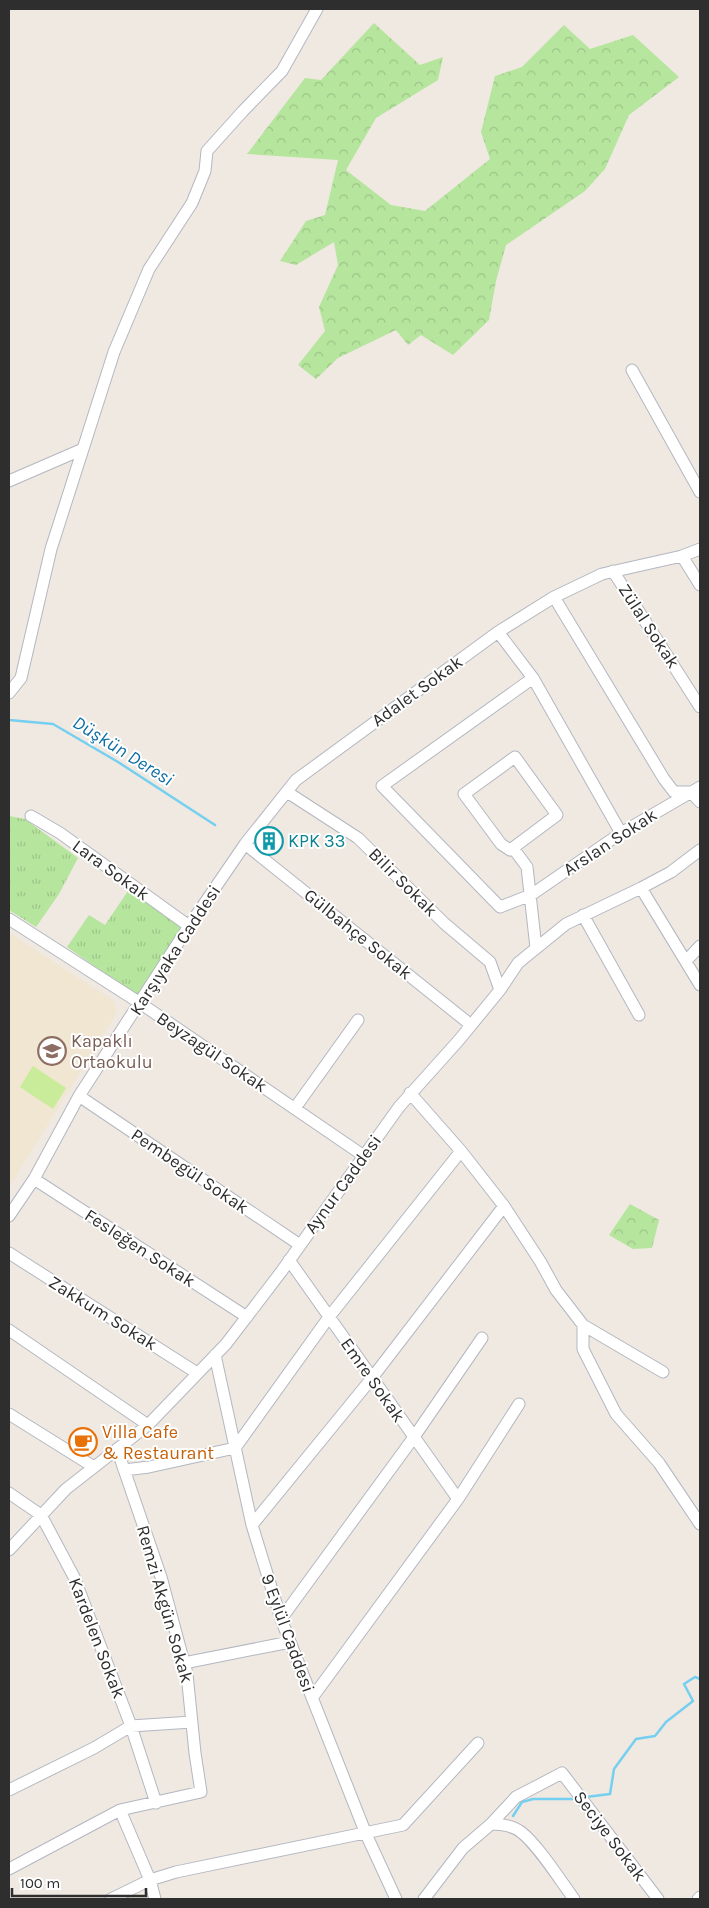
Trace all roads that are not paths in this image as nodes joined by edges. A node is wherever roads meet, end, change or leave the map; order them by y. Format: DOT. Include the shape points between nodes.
graph roads {
  1 [pos="317,9"];
  2 [pos="632,370"];
  3 [pos="83,450"];
  4 [pos="696,474"];
  5 [pos="9,481"];
  6 [pos="700,492"];
  7 [pos="700,548"];
  8 [pos="682,556"];
  9 [pos="613,571"];
  10 [pos="700,585"];
  11 [pos="554,597"];
  12 [pos="498,632"];
  13 [pos="533,678"];
  14 [pos="9,693"];
  15 [pos="700,707"];
  16 [pos="696,789"];
  17 [pos="287,792"];
  18 [pos="700,802"];
  19 [pos="31,816"];
  20 [pos="621,833"];
  21 [pos="245,844"];
  22 [pos="513,848"];
  23 [pos="700,850"];
  24 [pos="641,888"];
  25 [pos="531,895"];
  26 [pos="584,915"];
  27 [pos="9,918"];
  28 [pos="189,926"];
  29 [pos="700,946"];
  30 [pos="536,948"];
  31 [pos="686,961"];
  32 [pos="700,985"];
  33 [pos="500,990"];
  34 [pos="140,1002"];
  35 [pos="639,1015"];
  36 [pos="358,1020"];
  37 [pos="471,1025"];
  38 [pos="410,1093"];
  39 [pos="79,1096"];
  40 [pos="295,1108"];
  41 [pos="461,1151"];
  42 [pos="364,1156"];
  43 [pos="34,1179"];
  44 [pos="504,1206"];
  45 [pos="9,1216"];
  46 [pos="300,1245"];
  47 [pos="9,1254"];
  48 [pos="289,1260"];
  49 [pos="247,1317"];
  50 [pos="329,1317"];
  51 [pos="583,1325"];
  52 [pos="9,1330"];
  53 [pos="482,1338"];
  54 [pos="215,1355"];
  55 [pos="663,1372"];
  56 [pos="197,1373"];
  57 [pos="372,1378"];
  58 [pos="519,1404"];
  59 [pos="9,1414"];
  60 [pos="148,1425"];
  61 [pos="414,1437"];
  62 [pos="235,1448"];
  63 [pos="117,1449"];
  64 [pos="94,1467"];
  65 [pos="124,1470"];
  66 [pos="9,1493"];
  67 [pos="458,1499"];
  68 [pos="41,1515"];
  69 [pos="700,1524"];
  70 [pos="252,1526"];
  71 [pos="9,1550"];
  72 [pos="281,1619"];
  73 [pos="290,1642"];
  74 [pos="184,1663"];
  75 [pos="312,1698"];
  76 [pos="192,1722"];
  77 [pos="131,1726"];
  78 [pos="478,1743"];
  79 [pos="9,1790"];
  80 [pos="156,1803"];
  81 [pos="120,1810"];
  82 [pos="491,1824"];
  83 [pos="366,1834"];
  84 [pos="9,1869"];
  85 [pos="150,1880"];
  86 [pos="111,1899"];
  87 [pos="155,1899"];
  88 [pos="394,1899"];
  89 [pos="424,1899"];
  90 [pos="574,1899"];
  91 [pos="658,1899"];
  1 -- 3 [label="street" via="282,72 207,151 205,171 192,203 148,269 122,334"];
  2 -- 4 [label="street"];
  3 -- 5 [label="street"];
  3 -- 14 [label="street" via="51,549 21,678"];
  4 -- 6 [label="street"];
  7 -- 8 [label="street, Adalet Sokak"];
  8 -- 9 [label="street, Adalet Sokak"];
  8 -- 10 [label="street"];
  9 -- 11 [label="street, Adalet Sokak"];
  9 -- 15 [label="street, Zülal Sokak"];
  11 -- 12 [label="street, Adalet Sokak"];
  11 -- 16 [label="street" via="664,779 674,792"];
  12 -- 13 [label="street"];
  12 -- 17 [label="street, Adalet Sokak" via="296,780"];
  13 -- 20 [label="street"];
  13 -- 25 [label="street, Arslan Sokak" via="382,786 500,907"];
  16 -- 18 [label="street"];
  16 -- 20 [label="street, Arslan Sokak"];
  17 -- 21 [label="street, Karşıyaka Caddesi"];
  17 -- 33 [label="street, Bilir Sokak" via="358,838 444,923 490,962"];
  19 -- 28 [label="street, Lara Sokak" via="60,833"];
  20 -- 25 [label="street, Arslan Sokak"];
  21 -- 28 [label="street, Karşıyaka Caddesi"];
  21 -- 37 [label="street, Gülbahçe Sokak"];
  22 -- 22 [label="street" via="557,815 515,757 464,794 501,844 510,850"];
  22 -- 25 [label="street" via="527,867"];
  23 -- 24 [label="street, Aynur Caddesi" via="671,872"];
  24 -- 26 [label="street, Aynur Caddesi"];
  24 -- 31 [label="street"];
  25 -- 30 [label="street"];
  26 -- 30 [label="street, Aynur Caddesi" via="566,924"];
  26 -- 35 [label="street"];
  27 -- 34 [label="street, Beyzagül Sokak"];
  28 -- 34 [label="street, Karşıyaka Caddesi"];
  29 -- 31 [label="street"];
  30 -- 33 [label="street, Aynur Caddesi" via="518,963"];
  31 -- 32 [label="street"];
  33 -- 37 [label="street, Aynur Caddesi"];
  34 -- 39 [label="street, Karşıyaka Caddesi"];
  34 -- 40 [label="street, Beyzagül Sokak"];
  36 -- 40 [label="street"];
  37 -- 38 [label="street, Aynur Caddesi"];
  38 -- 41 [label="street"];
  38 -- 42 [label="street, Aynur Caddesi"];
  39 -- 43 [label="street, Karşıyaka Caddesi"];
  39 -- 46 [label="street, Pembegül Sokak"];
  40 -- 42 [label="street, Beyzagül Sokak"];
  41 -- 44 [label="street"];
  41 -- 50 [label="street"];
  42 -- 46 [label="street, Aynur Caddesi"];
  43 -- 45 [label="street, Karşıyaka Caddesi"];
  43 -- 49 [label="street, Fesleğen Sokak"];
  44 -- 51 [label="street" via="556,1290"];
  44 -- 57 [label="street"];
  46 -- 48 [label="street, Aynur Caddesi"];
  47 -- 56 [label="street, Zakkum Sokak"];
  48 -- 49 [label="street, Aynur Caddesi"];
  48 -- 50 [label="street, Emre Sokak"];
  49 -- 54 [label="street, Aynur Caddesi"];
  50 -- 57 [label="street, Emre Sokak"];
  50 -- 62 [label="street"];
  51 -- 55 [label="street"];
  51 -- 69 [label="street" via="583,1348 616,1414 659,1463"];
  52 -- 60 [label="street"];
  53 -- 61 [label="street"];
  54 -- 56 [label="street, Aynur Caddesi"];
  54 -- 62 [label="street, 9 Eylül Caddesi"];
  56 -- 60 [label="street, Aynur Caddesi"];
  57 -- 61 [label="street, Emre Sokak"];
  57 -- 70 [label="street"];
  58 -- 67 [label="street"];
  59 -- 64 [label="street"];
  60 -- 63 [label="street, Aynur Caddesi"];
  61 -- 67 [label="street, Emre Sokak"];
  61 -- 72 [label="street"];
  62 -- 65 [label="street"];
  62 -- 70 [label="street, 9 Eylül Caddesi"];
  63 -- 64 [label="street, Aynur Caddesi"];
  63 -- 65 [label="street, Remzi Akgün Sokak"];
  64 -- 68 [label="street, Aynur Caddesi"];
  65 -- 74 [label="street, Remzi Akgün Sokak" via="161,1577"];
  66 -- 68 [label="street, Kardelen Sokak"];
  67 -- 75 [label="street"];
  68 -- 71 [label="street, Aynur Caddesi"];
  68 -- 77 [label="street, Kardelen Sokak" via="74,1577"];
  70 -- 72 [label="street, 9 Eylül Caddesi"];
  72 -- 73 [label="street, 9 Eylül Caddesi"];
  73 -- 74 [label="street"];
  73 -- 75 [label="street, 9 Eylül Caddesi"];
  74 -- 76 [label="street, Remzi Akgün Sokak"];
  75 -- 83 [label="street, 9 Eylül Caddesi"];
  76 -- 77 [label="street"];
  76 -- 80 [label="street, Remzi Akgün Sokak" via="201,1792"];
  77 -- 79 [label="street"];
  77 -- 80 [label="street, Kardelen Sokak"];
  78 -- 83 [label="street" via="403,1825"];
  80 -- 81 [label="street"];
  81 -- 84 [label="street"];
  81 -- 85 [label="street"];
  82 -- 89 [label="street" via="462,1848"];
  82 -- 90 [label="street" via="504,1824 520,1831"];
  82 -- 91 [label="street, Seciye Sokak" via="516,1797 562,1773"];
  83 -- 85 [label="street" via="184,1870"];
  83 -- 88 [label="street, 9 Eylül Caddesi"];
  85 -- 86 [label="street"];
  85 -- 87 [label="street"];
}
